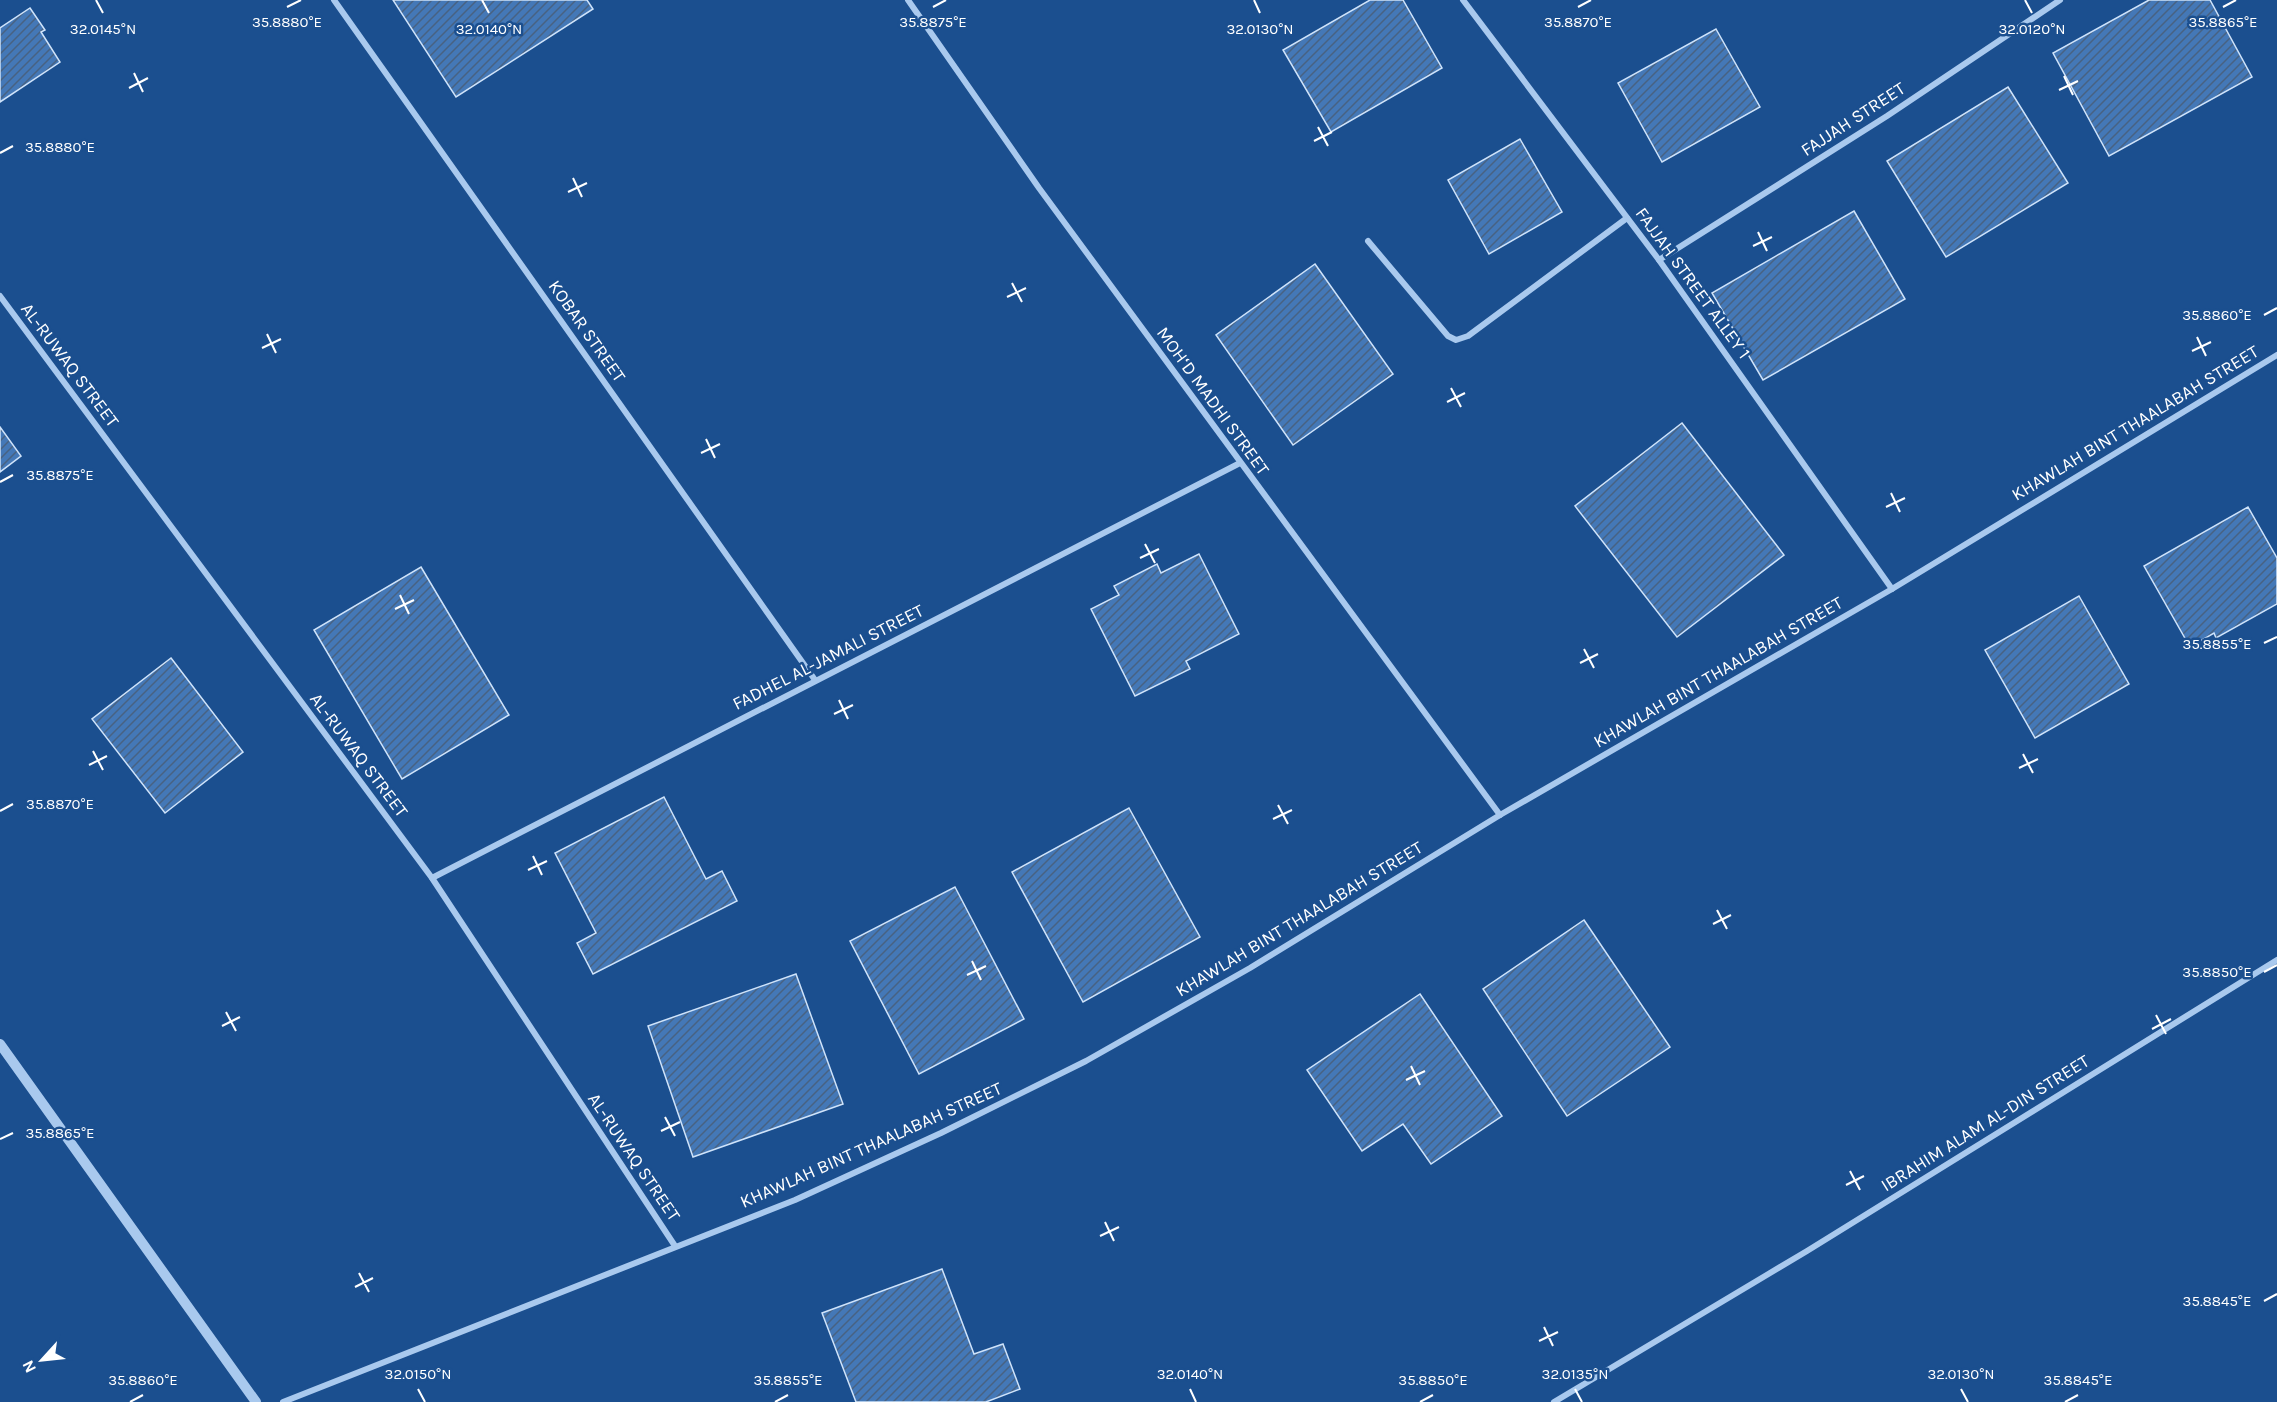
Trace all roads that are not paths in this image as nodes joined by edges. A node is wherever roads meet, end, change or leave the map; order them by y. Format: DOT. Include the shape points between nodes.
graph roads {
  1 [pos="334,0"];
  2 [pos="908,0"];
  3 [pos="1462,0"];
  4 [pos="2060,0"];
  5 [pos="1627,218"];
  6 [pos="1368,241"];
  7 [pos="1659,260"];
  8 [pos="0,296"];
  9 [pos="2277,355"];
  10 [pos="1240,463"];
  11 [pos="1892,589"];
  12 [pos="815,680"];
  13 [pos="1500,816"];
  14 [pos="432,878"];
  15 [pos="2277,960"];
  16 [pos="0,1044"];
  17 [pos="675,1246"];
  18 [pos="256,1402"];
  19 [pos="283,1402"];
  20 [pos="1554,1402"];
  1 -- 12 [label="street, KOBAR STREET"];
  2 -- 10 [label="street, MOH‘D MADHI STREET" via="1039,188"];
  3 -- 5 [label="street, FAJJAH STREET ALLEY 1"];
  4 -- 7 [label="street, FAJJAH STREET" via="1887,116"];
  5 -- 6 [label="street" via="1468,336 1456,340 1448,336"];
  5 -- 7 [label="street, FAJJAH STREET ALLEY 1"];
  7 -- 11 [label="street, FAJJAH STREET ALLEY 1"];
  8 -- 14 [label="street, AL-RUWAQ STREET"];
  9 -- 11 [label="street, KHAWLAH BINT THAALABAH STREET"];
  10 -- 12 [label="street, FADHEL AL-JAMALI STREET"];
  10 -- 13 [label="street, MOH‘D MADHI STREET"];
  11 -- 13 [label="street, KHAWLAH BINT THAALABAH STREET"];
  12 -- 14 [label="street, FADHEL AL-JAMALI STREET"];
  13 -- 17 [label="street, KHAWLAH BINT THAALABAH STREET" via="1250,968 1086,1061 795,1200"];
  14 -- 17 [label="street, AL-RUWAQ STREET"];
  15 -- 20 [label="street, IBRAHIM ALAM AL-DIN STREET" via="1807,1251"];
  16 -- 18 [label="street"];
  17 -- 19 [label="street, KHAWLAH BINT THAALABAH STREET"];
}
